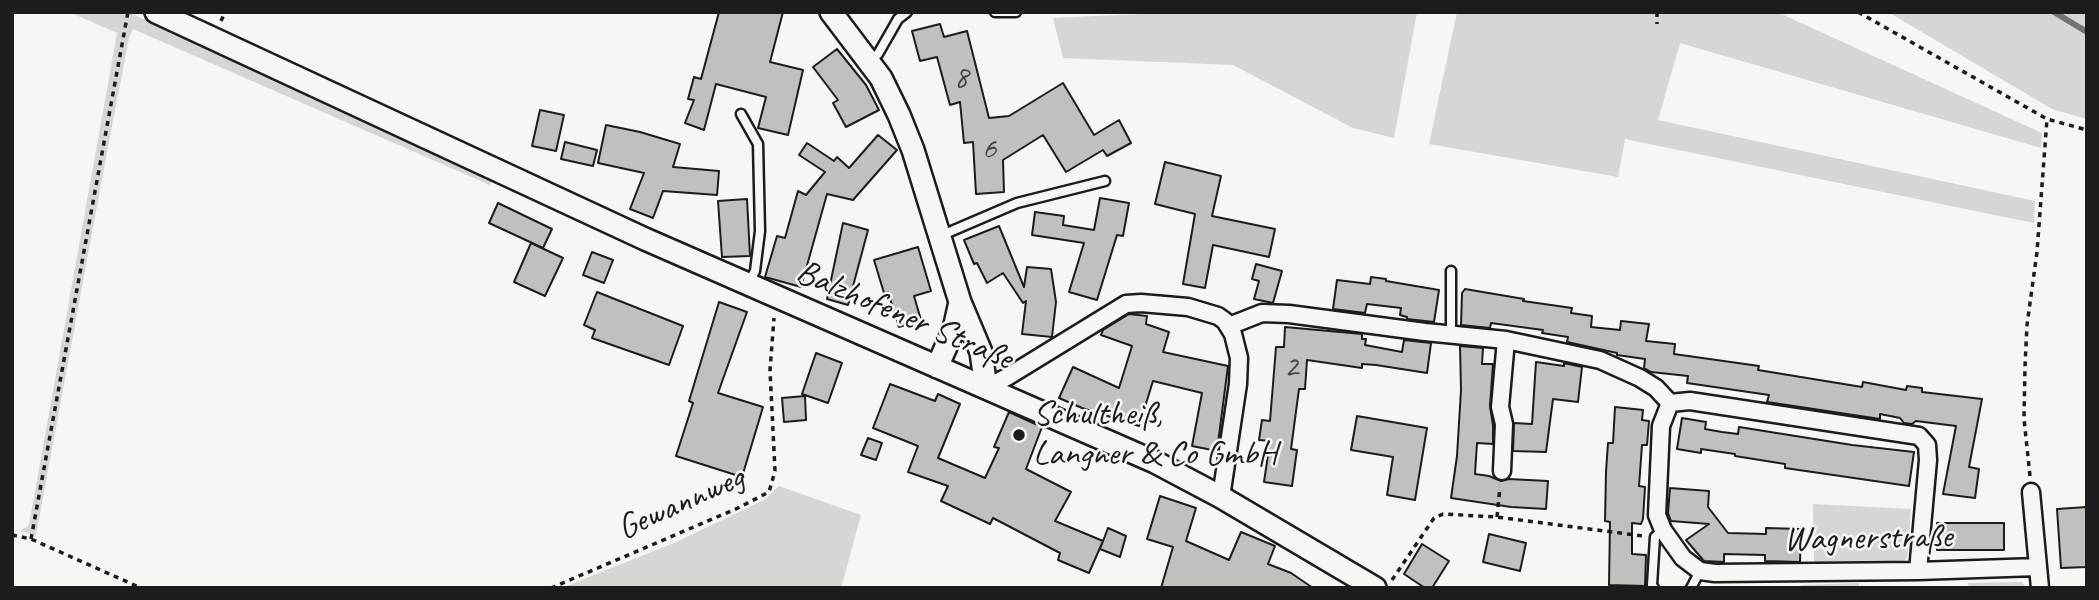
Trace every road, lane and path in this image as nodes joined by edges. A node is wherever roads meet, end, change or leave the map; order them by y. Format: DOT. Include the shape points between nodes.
graph roads {
  1 [pos="128,12"];
  2 [pos="156,12"];
  3 [pos="831,12"];
  4 [pos="907,12"];
  5 [pos="995,12"];
  6 [pos="1016,12"];
  7 [pos="1657,12"];
  8 [pos="1858,12"];
  9 [pos="1657,24"];
  10 [pos="869,62"];
  11 [pos="741,114"];
  12 [pos="2047,119"];
  13 [pos="2087,130"];
  14 [pos="1105,181"];
  15 [pos="940,236"];
  16 [pos="1451,271"];
  17 [pos="748,284"];
  18 [pos="778,298"];
  19 [pos="960,302"];
  20 [pos="1229,326"];
  21 [pos="1451,335"];
  22 [pos="1506,340"];
  23 [pos="937,367"];
  24 [pos="986,388"];
  25 [pos="1670,402"];
  26 [pos="1502,471"];
  27 [pos="2031,492"];
  28 [pos="1221,497"];
  29 [pos="1497,517"];
  30 [pos="1659,533"];
  31 [pos="12,535"];
  32 [pos="32,539"];
  33 [pos="2037,567"];
  34 [pos="1700,571"];
  35 [pos="1918,571"];
  36 [pos="141,588"];
  37 [pos="551,588"];
  38 [pos="1375,588"];
  39 [pos="1387,588"];
  40 [pos="1654,588"];
  41 [pos="1691,588"];
  42 [pos="2040,588"];
  1 -- 32 [label="path"];
  2 -- 17 [label="street, Balzhofener Straße"];
  3 -- 10 [label="street"];
  4 -- 10 [label="lane"];
  5 -- 6 [label="lane"];
  7 -- 9 [label="path"];
  8 -- 12 [label="path"];
  10 -- 15 [label="street" via="899,116"];
  11 -- 17 [label="lane" via="758,144 760,231 755,271"];
  12 -- 13 [label="path"];
  12 -- 27 [label="path" via="2025,366 2024,419"];
  14 -- 15 [label="lane" via="1017,203"];
  15 -- 19 [label="street"];
  16 -- 21 [label="lane"];
  17 -- 18 [label="street, Balzhofener Straße"];
  18 -- 23 [label="street, Balzhofener Straße"];
  18 -- 37 [label="path, Gewannweg" via="770,370 775,471 769,492"];
  19 -- 23 [label="street"];
  19 -- 24 [label="street" via="981,352"];
  20 -- 21 [label="street" via="1262,313 1289,314"];
  20 -- 24 [label="street" via="1218,316 1188,307 1126,304"];
  20 -- 28 [label="street" via="1239,358 1238,384"];
  21 -- 22 [label="street"];
  22 -- 25 [label="street" via="1600,360 1640,378"];
  22 -- 26 [label="street" via="1500,407"];
  23 -- 24 [label="street, Balzhofener Straße"];
  24 -- 28 [label="street, Balzhofener Straße" via="1155,462"];
  25 -- 30 [label="street" via="1661,426"];
  25 -- 35 [label="street" via="1690,401 1919,436 1927,445 1928,460"];
  26 -- 29 [label="path"];
  27 -- 33 [label="street"];
  28 -- 38 [label="street, Balzhofener Straße"];
  29 -- 30 [label="path"];
  29 -- 39 [label="path" via="1443,514 1434,518"];
  30 -- 34 [label="street"];
  30 -- 40 [label="lane"];
  31 -- 32 [label="path"];
  32 -- 36 [label="path"];
  33 -- 35 [label="street, Wagnerstraße"];
  33 -- 42 [label="street"];
  34 -- 35 [label="street, Wagnerstraße"];
  34 -- 41 [label="lane"];
}
